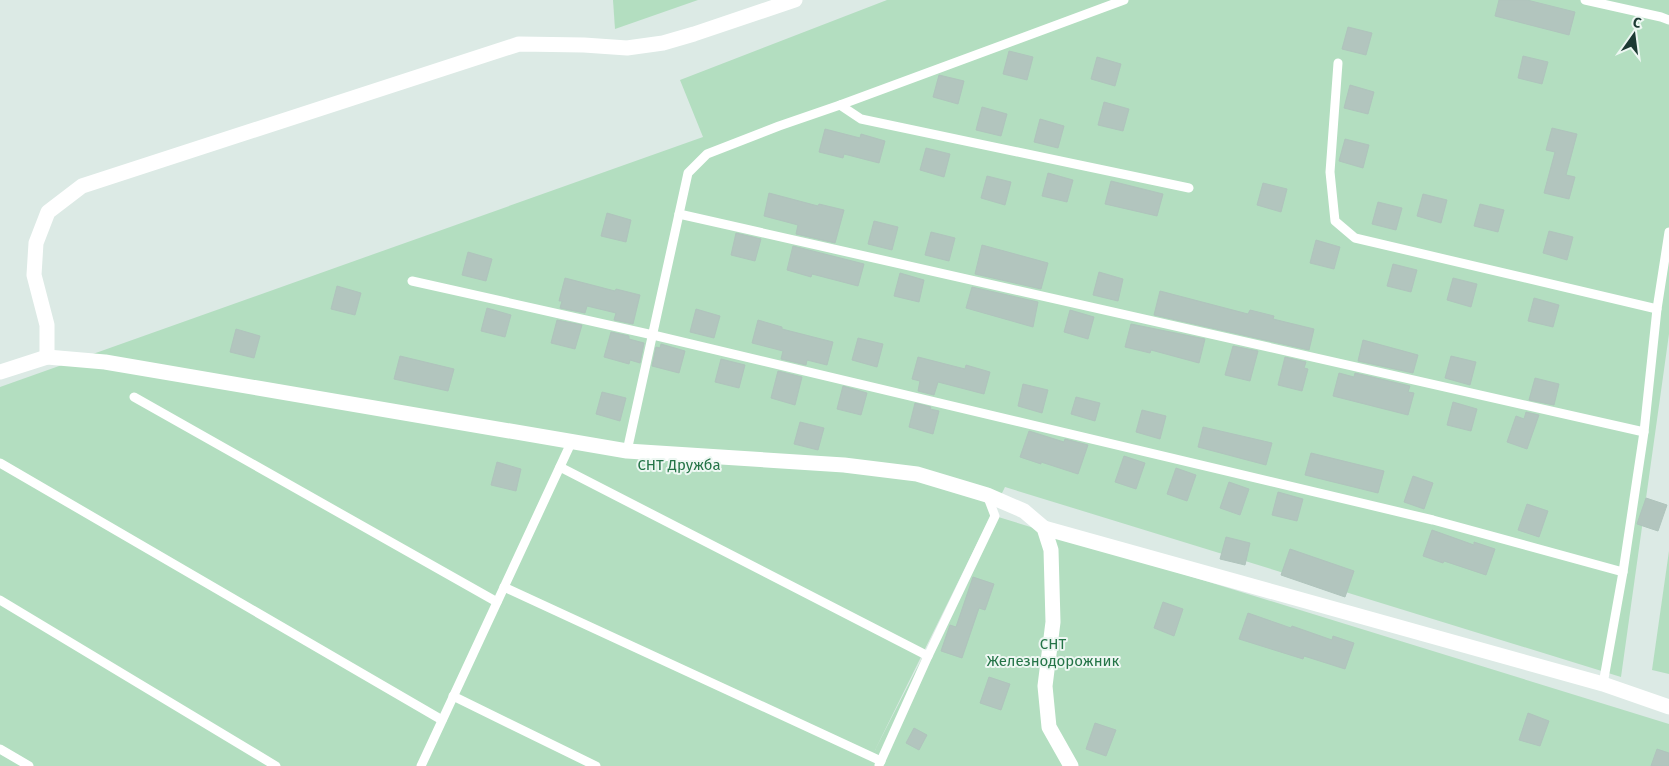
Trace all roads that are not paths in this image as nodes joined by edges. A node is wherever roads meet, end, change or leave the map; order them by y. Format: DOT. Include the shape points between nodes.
graph roads {
  1 [pos="795,0"];
  2 [pos="1124,0"];
  3 [pos="1585,0"];
  4 [pos="1669,20"];
  5 [pos="1338,63"];
  6 [pos="840,106"];
  7 [pos="1189,188"];
  8 [pos="679,214"];
  9 [pos="1669,232"];
  10 [pos="412,281"];
  11 [pos="1657,309"];
  12 [pos="652,335"];
  13 [pos="47,357"];
  14 [pos="0,372"];
  15 [pos="134,397"];
  16 [pos="1644,432"];
  17 [pos="571,443"];
  18 [pos="628,451"];
  19 [pos="0,463"];
  20 [pos="560,467"];
  21 [pos="987,495"];
  22 [pos="1044,528"];
  23 [pos="1623,572"];
  24 [pos="504,587"];
  25 [pos="0,600"];
  26 [pos="497,602"];
  27 [pos="928,656"];
  28 [pos="1603,684"];
  29 [pos="453,696"];
  30 [pos="1669,706"];
  31 [pos="442,720"];
  32 [pos="0,748"];
  33 [pos="880,764"];
  34 [pos="29,766"];
  35 [pos="276,766"];
  36 [pos="421,766"];
  37 [pos="596,766"];
  38 [pos="1071,766"];
  1 -- 13 [label="street" via="662,43 627,48 519,44 82,186 48,212 36,243 34,275 47,325"];
  2 -- 6 [label="lane"];
  3 -- 4 [label="lane"];
  5 -- 11 [label="lane" via="1330,172 1335,222 1355,238"];
  6 -- 7 [label="lane" via="861,119"];
  6 -- 8 [label="lane" via="707,154 688,173"];
  8 -- 12 [label="lane"];
  8 -- 16 [label="lane"];
  9 -- 11 [label="lane"];
  10 -- 12 [label="lane"];
  11 -- 16 [label="lane"];
  12 -- 18 [label="lane"];
  12 -- 23 [label="lane" via="1433,520"];
  13 -- 14 [label="street"];
  13 -- 17 [label="street" via="105,362"];
  15 -- 26 [label="lane"];
  16 -- 23 [label="lane"];
  17 -- 18 [label="street"];
  17 -- 20 [label="lane"];
  18 -- 21 [label="street" via="844,465 916,474"];
  19 -- 31 [label="lane"];
  20 -- 24 [label="lane"];
  20 -- 27 [label="lane"];
  21 -- 22 [label="street" via="1024,511"];
  21 -- 27 [label="lane" via="995,516"];
  22 -- 28 [label="street"];
  22 -- 38 [label="street" via="1052,550 1053,622 1045,686 1049,727"];
  23 -- 28 [label="lane"];
  24 -- 26 [label="lane"];
  24 -- 33 [label="lane"];
  25 -- 35 [label="lane"];
  26 -- 29 [label="lane"];
  27 -- 33 [label="lane"];
  28 -- 30 [label="street"];
  29 -- 31 [label="lane"];
  29 -- 37 [label="lane"];
  31 -- 36 [label="lane"];
  32 -- 34 [label="lane"];
}
